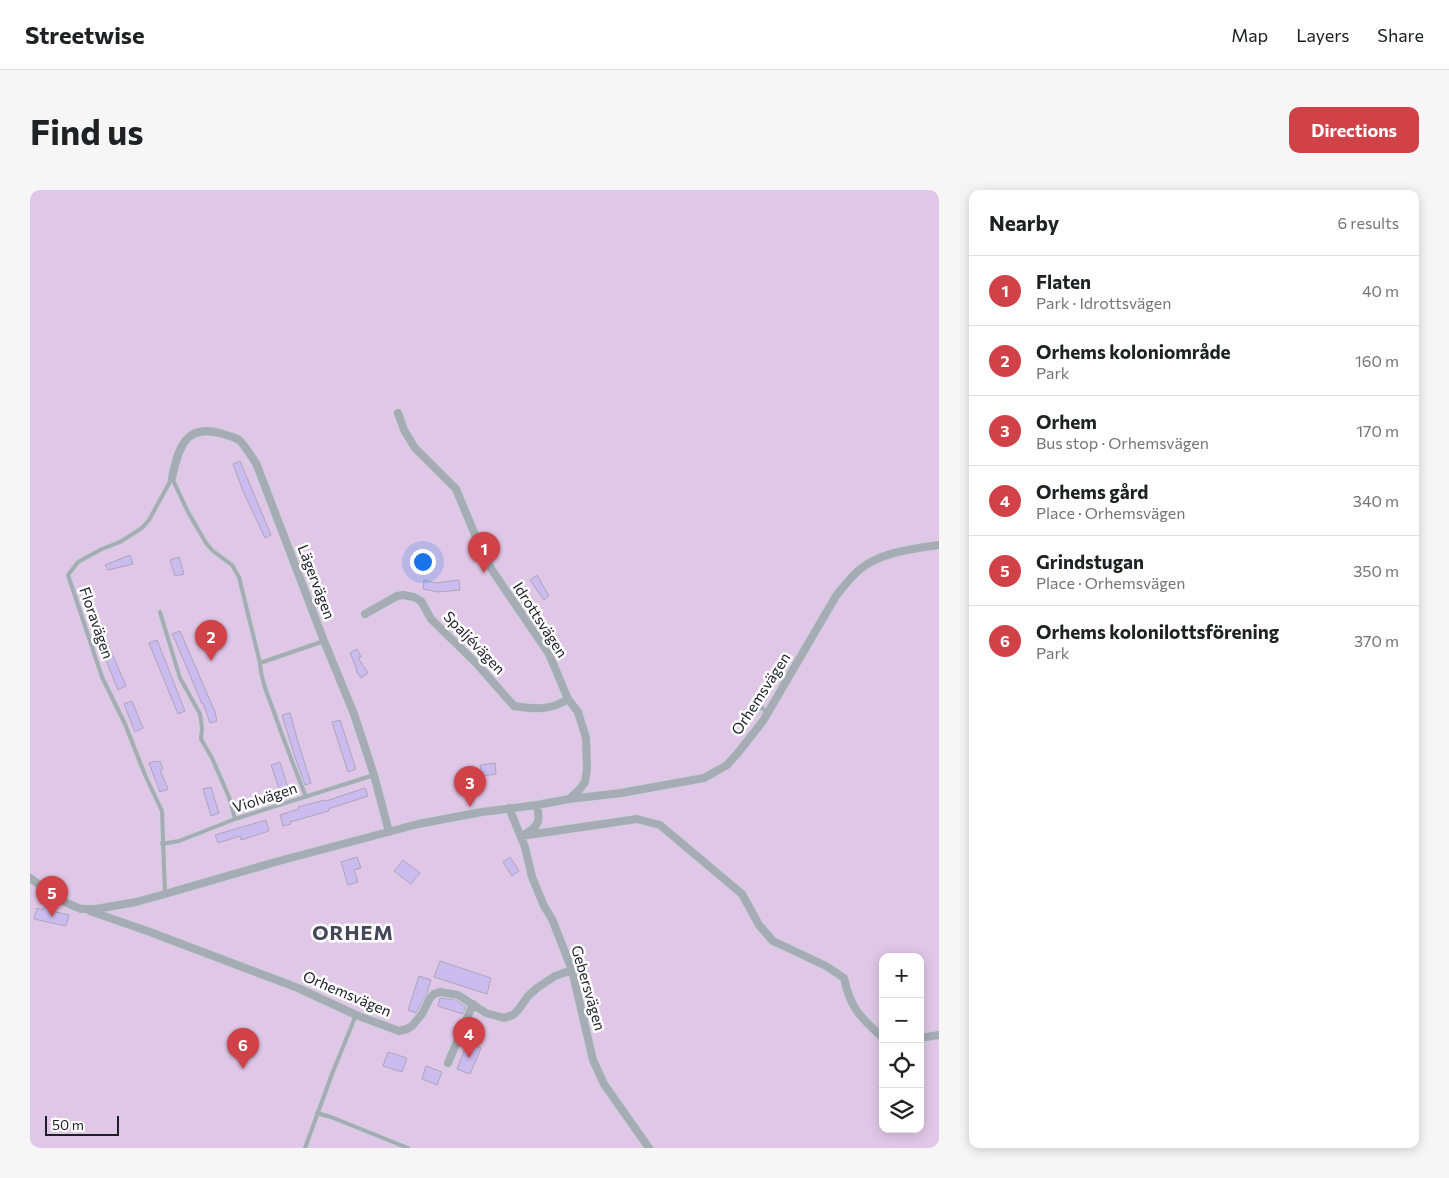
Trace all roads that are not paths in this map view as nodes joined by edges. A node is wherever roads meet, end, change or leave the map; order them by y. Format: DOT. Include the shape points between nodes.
graph roads {
  1 [pos="398,413"];
  2 [pos="172,478"];
  3 [pos="939,545"];
  4 [pos="160,612"];
  5 [pos="364,614"];
  6 [pos="324,641"];
  7 [pos="260,663"];
  8 [pos="568,698"];
  9 [pos="768,712"];
  10 [pos="747,719"];
  11 [pos="374,775"];
  12 [pos="306,797"];
  13 [pos="569,799"];
  14 [pos="537,805"];
  15 [pos="509,808"];
  16 [pos="235,819"];
  17 [pos="389,832"];
  18 [pos="521,836"];
  19 [pos="162,844"];
  20 [pos="30,878"];
  21 [pos="165,894"];
  22 [pos="81,909"];
  23 [pos="572,970"];
  24 [pos="473,1004"];
  25 [pos="356,1016"];
  26 [pos="879,1034"];
  27 [pos="939,1035"];
  28 [pos="924,1037"];
  29 [pos="448,1063"];
  30 [pos="317,1113"];
  31 [pos="305,1148"];
  32 [pos="408,1148"];
  33 [pos="650,1148"];
  1 -- 8 [label="street, Idrottsvägen" via="415,448 456,489 484,556 549,654"];
  2 -- 6 [label="street, Lägervägen" via="182,444 192,434 217,432 239,440 256,463"];
  2 -- 7 [label="lane" via="206,543 232,565 239,577"];
  2 -- 19 [label="lane, Floravägen" via="142,528 78,562 68,575 102,677 162,810"];
  3 -- 9 [label="street, Orhemsvägen" via="881,557 847,581"];
  4 -- 16 [label="lane" via="180,678 200,714 201,739 229,797"];
  5 -- 8 [label="street, Spaljévägen" via="397,596 414,597 514,706 550,707"];
  6 -- 7 [label="lane"];
  6 -- 11 [label="street, Lägervägen" via="354,714"];
  7 -- 12 [label="lane" via="269,699"];
  8 -- 13 [label="street, Idrottsvägen" via="578,712 586,738 587,768 585,782"];
  9 -- 10 [label="lane" via="761,707"];
  9 -- 13 [label="street, Orhemsvägen" via="727,765 704,778"];
  11 -- 12 [label="lane, Violvägen"];
  11 -- 17 [label="street, Lägervägen"];
  12 -- 16 [label="lane, Violvägen"];
  13 -- 14 [label="street, Orhemsvägen"];
  14 -- 15 [label="street, Orhemsvägen"];
  14 -- 18 [label="street" via="540,818 533,830"];
  15 -- 17 [label="street, Orhemsvägen"];
  15 -- 18 [label="street"];
  16 -- 19 [label="lane, Violvägen" via="179,841"];
  17 -- 21 [label="street, Orhemsvägen"];
  18 -- 23 [label="street, Gebersvägen" via="532,877"];
  18 -- 26 [label="street" via="637,819 660,825 742,894 773,941 844,978 846,993 856,1012"];
  19 -- 21 [label="lane, Floravägen"];
  20 -- 22 [label="street, Orhemsvägen" via="58,898"];
  21 -- 22 [label="street, Orhemsvägen" via="108,908"];
  22 -- 25 [label="street, Orhemsvägen" via="142,928 298,988"];
  23 -- 24 [label="street, Orhemsvägen" via="536,988 513,1015 495,1016"];
  23 -- 33 [label="street, Gebersvägen" via="594,1060 604,1084"];
  24 -- 25 [label="street, Orhemsvägen" via="458,995 434,994 412,1026 399,1031"];
  24 -- 29 [label="street"];
  25 -- 30 [label="lane"];
  27 -- 28 [label="street"];
  30 -- 31 [label="lane"];
  30 -- 32 [label="lane"];
}
